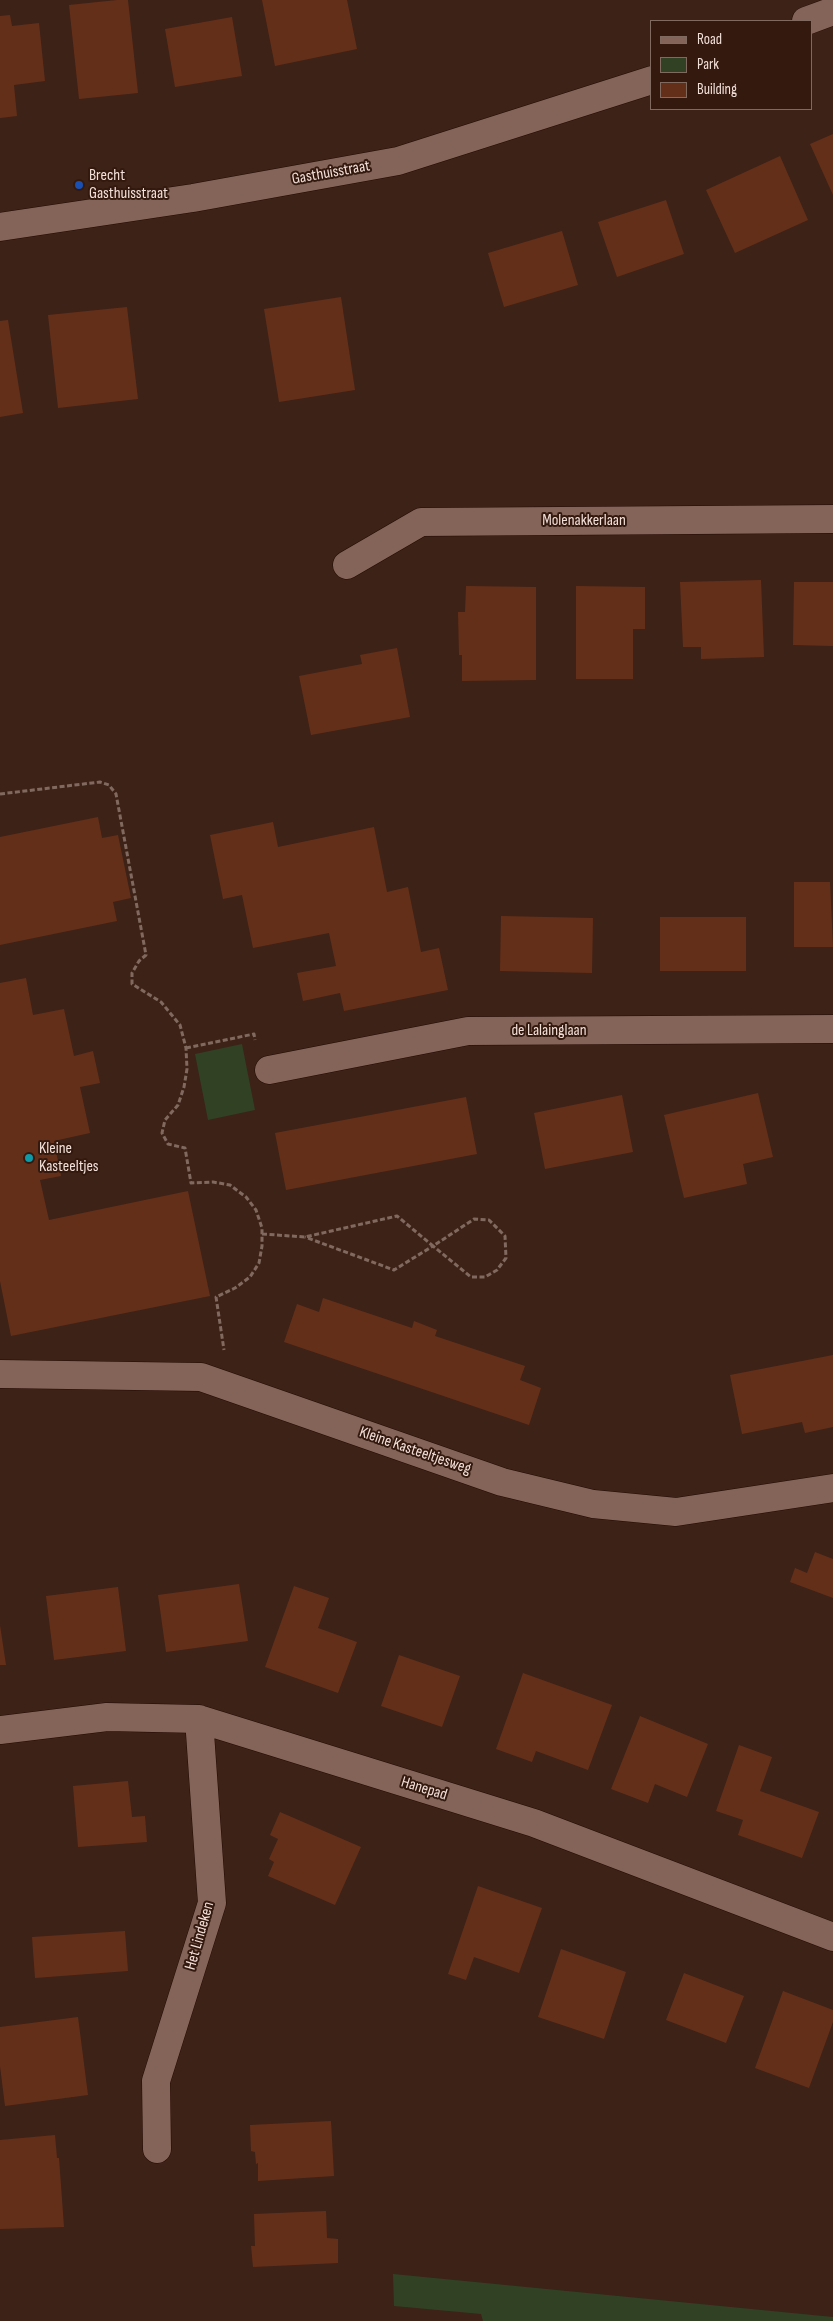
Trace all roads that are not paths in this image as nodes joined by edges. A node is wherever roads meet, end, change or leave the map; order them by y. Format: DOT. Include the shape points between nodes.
graph roads {
  1 [pos="833,11"];
  2 [pos="809,20"];
  3 [pos="650,81"];
  4 [pos="0,228"];
  5 [pos="833,519"];
  6 [pos="347,565"];
  7 [pos="833,1028"];
  8 [pos="270,1070"];
  9 [pos="0,1374"];
  10 [pos="833,1488"];
  11 [pos="199,1719"];
  12 [pos="0,1730"];
  13 [pos="833,1937"];
  14 [pos="157,2149"];
  1 -- 2 [label="street"];
  3 -- 4 [label="street, Gasthuisstraat" via="398,161"];
  5 -- 6 [label="street, Molenakkerlaan" via="421,522"];
  7 -- 8 [label="street, de Lalainglaan" via="468,1031"];
  9 -- 10 [label="street, Kleine Kasteeltjesweg" via="201,1377 502,1482 593,1504 676,1512"];
  11 -- 12 [label="street, Hanepad" via="107,1718"];
  11 -- 13 [label="street, Hanepad" via="534,1823"];
  11 -- 14 [label="street, Het Lindeken" via="212,1903 156,2081"];
}
